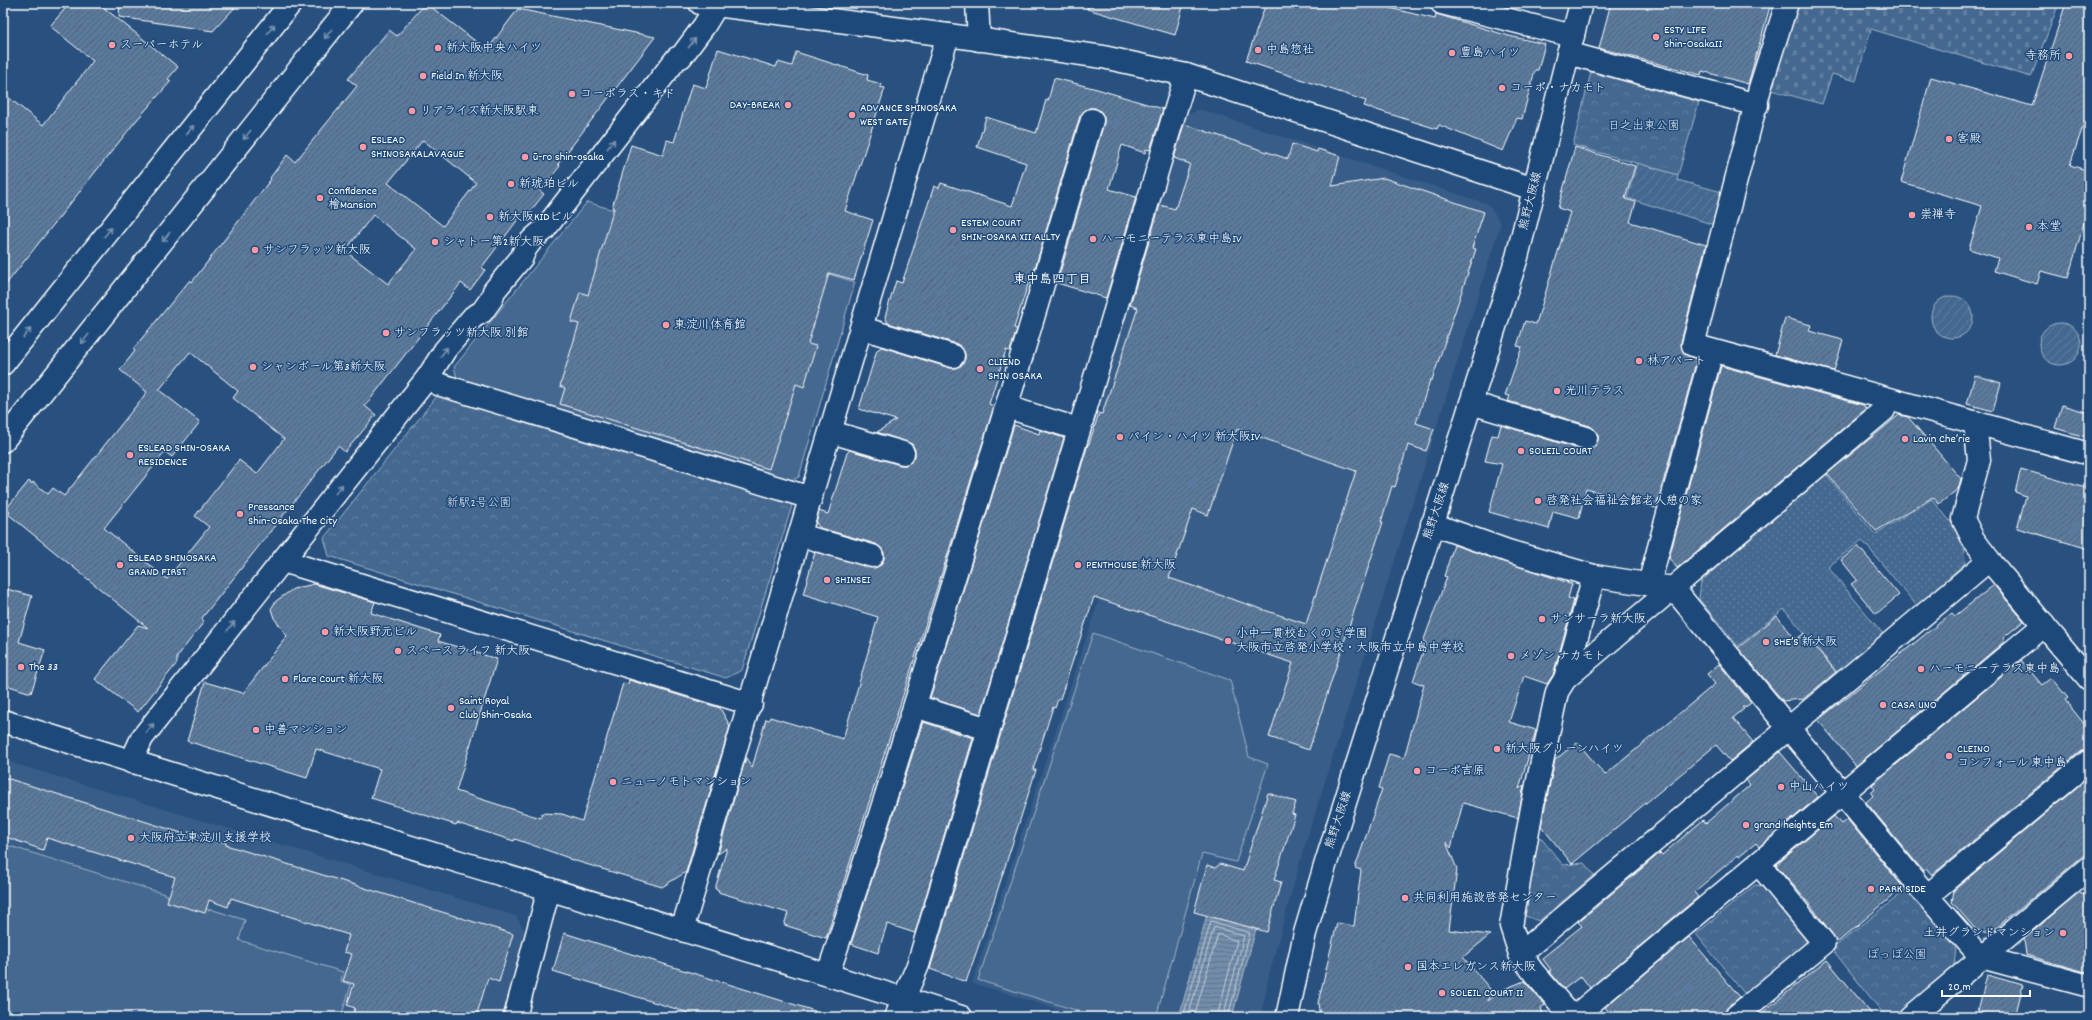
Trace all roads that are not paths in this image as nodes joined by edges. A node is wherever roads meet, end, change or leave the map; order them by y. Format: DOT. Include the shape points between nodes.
graph roads {
  1 [pos="291,3"];
  2 [pos="352,3"];
  3 [pos="977,3"];
  4 [pos="1442,3"];
  5 [pos="1581,3"];
  6 [pos="1787,3"];
  7 [pos="712,4"];
  8 [pos="948,35"];
  9 [pos="979,40"];
  10 [pos="1570,44"];
  11 [pos="1186,75"];
  12 [pos="1757,105"];
  13 [pos="1092,120"];
  14 [pos="1534,189"];
  15 [pos="862,328"];
  16 [pos="1712,351"];
  17 [pos="953,356"];
  18 [pos="3,364"];
  19 [pos="428,377"];
  20 [pos="1887,399"];
  21 [pos="1471,404"];
  22 [pos="1007,406"];
  23 [pos="1975,422"];
  24 [pos="1078,429"];
  25 [pos="830,432"];
  26 [pos="1586,438"];
  27 [pos="3,442"];
  28 [pos="903,453"];
  29 [pos="2089,454"];
  30 [pos="811,498"];
  31 [pos="1432,524"];
  32 [pos="800,535"];
  33 [pos="872,556"];
  34 [pos="1989,560"];
  35 [pos="283,561"];
  36 [pos="1594,576"];
  37 [pos="1649,584"];
  38 [pos="1673,588"];
  39 [pos="2044,625"];
  40 [pos="1565,679"];
  41 [pos="2089,679"];
  42 [pos="751,704"];
  43 [pos="915,706"];
  44 [pos="3,721"];
  45 [pos="1790,728"];
  46 [pos="988,729"];
  47 [pos="2089,761"];
  48 [pos="132,762"];
  49 [pos="1844,794"];
  50 [pos="1759,864"];
  51 [pos="2089,868"];
  52 [pos="549,889"];
  53 [pos="1927,896"];
  54 [pos="682,930"];
  55 [pos="1520,954"];
  56 [pos="1981,957"];
  57 [pos="828,974"];
  58 [pos="2089,986"];
  59 [pos="900,1008"];
  60 [pos="515,1017"];
  61 [pos="961,1017"];
  62 [pos="1287,1017"];
  63 [pos="1573,1017"];
  64 [pos="1735,1017"];
  65 [pos="1911,1017"];
  18 -- 1 [label="street, one-way"];
  2 -- 27 [label="street, one-way"];
  3 -- 9 [label="street"];
  4 -- 10 [label="street"];
  5 -- 10 [label="street, 熊野大阪線"];
  6 -- 12 [label="street"];
  7 -- 8 [label="street"];
  19 -- 7 [label="street, one-way" via="445,350 473,317 482,312 494,291 522,257 523,250 544,230 677,58 681,57 704,26"];
  8 -- 9 [label="street"];
  8 -- 15 [label="street"];
  9 -- 11 [label="street" via="1103,57"];
  10 -- 12 [label="street"];
  10 -- 14 [label="street, 熊野大阪線"];
  11 -- 14 [label="street"];
  11 -- 24 [label="street"];
  12 -- 16 [label="street" via="1693,345"];
  13 -- 22 [label="street"];
  14 -- 21 [label="street, 熊野大阪線" via="1517,257"];
  15 -- 17 [label="street"];
  15 -- 25 [label="street"];
  16 -- 20 [label="street"];
  16 -- 37 [label="street"];
  19 -- 30 [label="street" via="438,384"];
  35 -- 19 [label="street, one-way"];
  20 -- 23 [label="street"];
  20 -- 38 [label="street" via="1884,410"];
  21 -- 26 [label="street"];
  21 -- 31 [label="street, 熊野大阪線"];
  22 -- 24 [label="street"];
  22 -- 43 [label="street"];
  23 -- 29 [label="street"];
  23 -- 34 [label="street" via="1979,460 1963,519 1973,539"];
  24 -- 46 [label="street"];
  25 -- 28 [label="street"];
  25 -- 30 [label="street"];
  30 -- 32 [label="street"];
  31 -- 36 [label="street"];
  31 -- 62 [label="street, 熊野大阪線" via="1324,866 1305,933"];
  32 -- 33 [label="street"];
  32 -- 42 [label="street"];
  34 -- 39 [label="street"];
  34 -- 45 [label="street"];
  35 -- 42 [label="street"];
  48 -- 35 [label="street, one-way" via="142,738"];
  36 -- 37 [label="street"];
  36 -- 40 [label="street"];
  37 -- 38 [label="street"];
  38 -- 40 [label="street"];
  38 -- 45 [label="street"];
  39 -- 41 [label="street"];
  39 -- 49 [label="street"];
  40 -- 55 [label="street" via="1557,692 1511,926"];
  42 -- 54 [label="street"];
  43 -- 46 [label="street"];
  43 -- 57 [label="street"];
  44 -- 48 [label="street"];
  45 -- 49 [label="street"];
  45 -- 55 [label="street"];
  46 -- 59 [label="street" via="918,966"];
  47 -- 53 [label="street"];
  48 -- 52 [label="street"];
  49 -- 50 [label="street"];
  49 -- 53 [label="street"];
  50 -- 63 [label="street"];
  50 -- 64 [label="street" via="1824,943"];
  51 -- 56 [label="street"];
  52 -- 54 [label="street"];
  52 -- 60 [label="street"];
  53 -- 56 [label="street"];
  54 -- 57 [label="street"];
  55 -- 63 [label="street"];
  56 -- 58 [label="street"];
  56 -- 65 [label="street"];
  57 -- 59 [label="street"];
  59 -- 61 [label="street"];
}
